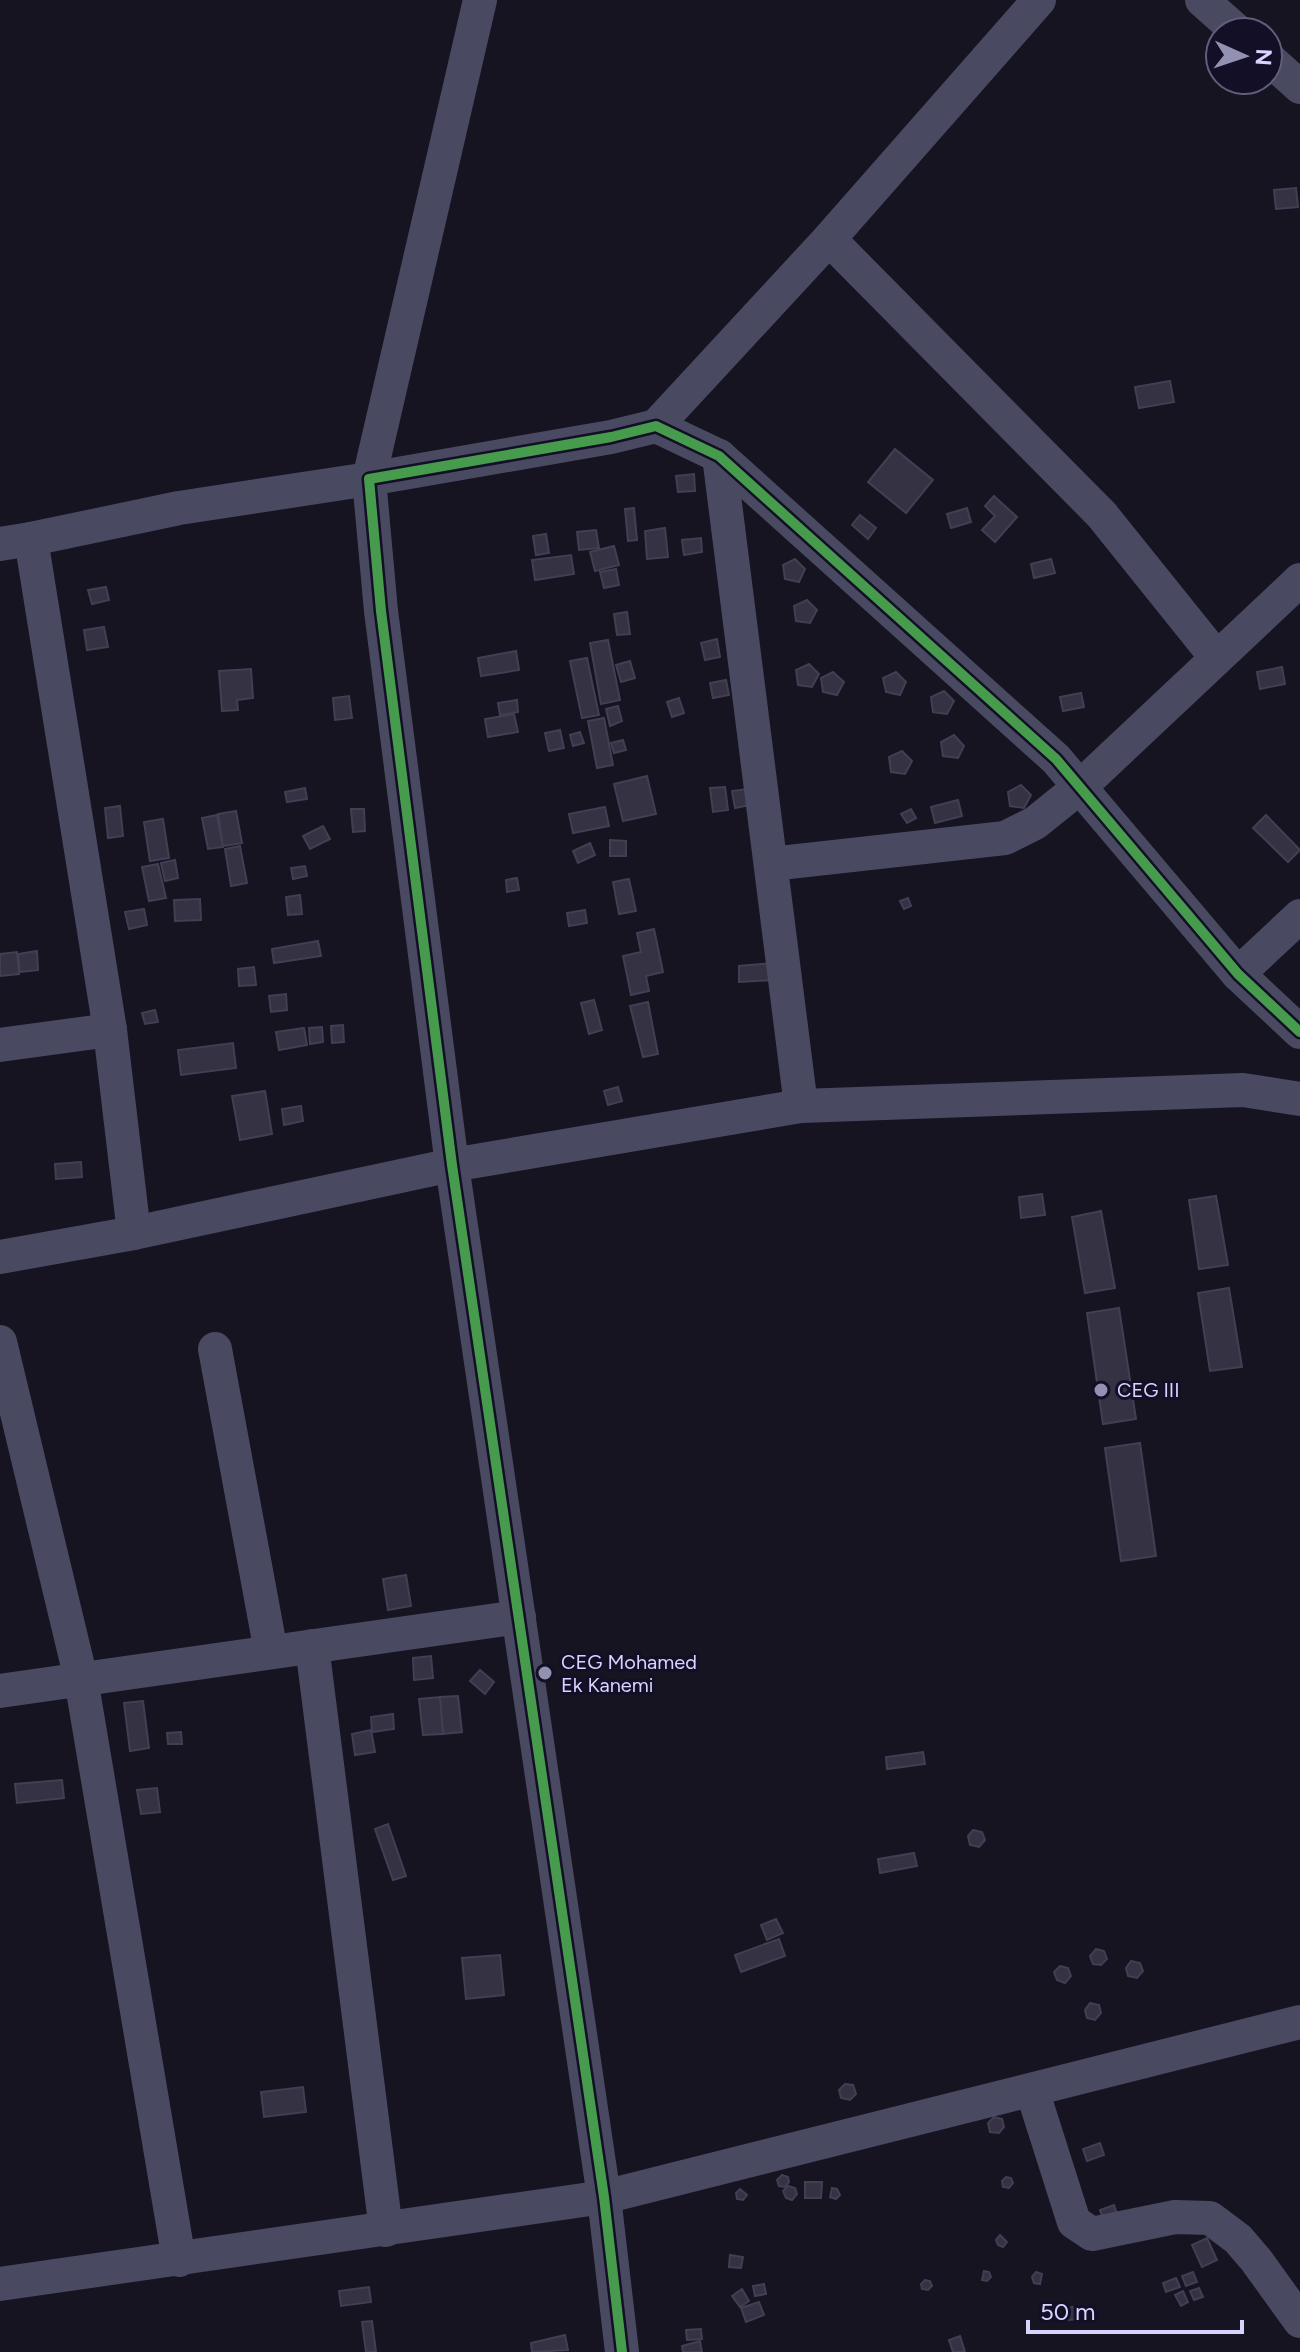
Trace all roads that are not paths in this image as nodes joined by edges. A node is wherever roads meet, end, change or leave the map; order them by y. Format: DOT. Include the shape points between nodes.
graph roads {
  1 [pos="480,0"];
  2 [pos="1039,0"];
  3 [pos="1202,0"];
  4 [pos="1220,16"];
  5 [pos="1284,72"];
  6 [pos="1300,87"];
  7 [pos="829,239"];
  8 [pos="656,426"];
  9 [pos="719,456"];
  10 [pos="369,479"];
  11 [pos="15,542"];
  12 [pos="1300,580"];
  13 [pos="1216,657"];
  14 [pos="1081,786"];
  15 [pos="771,864"];
  16 [pos="1300,916"];
  17 [pos="1238,974"];
  18 [pos="110,1030"];
  19 [pos="1300,1032"];
  20 [pos="0,1045"];
  21 [pos="1300,1099"];
  22 [pos="801,1106"];
  23 [pos="452,1165"];
  24 [pos="134,1233"];
  25 [pos="0,1257"];
  26 [pos="0,1342"];
  27 [pos="215,1349"];
  28 [pos="519,1617"];
  29 [pos="312,1646"];
  30 [pos="271,1652"];
  31 [pos="81,1679"];
  32 [pos="0,1691"];
  33 [pos="1300,2022"];
  34 [pos="1032,2090"];
  35 [pos="604,2197"];
  36 [pos="386,2230"];
  37 [pos="179,2260"];
  38 [pos="0,2284"];
  39 [pos="1300,2321"];
  40 [pos="622,2352"];
  1 -- 10 [label="street"];
  2 -- 7 [label="street"];
  3 -- 4 [label="street"];
  5 -- 6 [label="street"];
  7 -- 8 [label="street"];
  7 -- 13 [label="street" via="1102,515"];
  8 -- 9 [label="street"];
  8 -- 10 [label="street"];
  9 -- 14 [label="street"];
  9 -- 15 [label="street"];
  10 -- 11 [label="street" via="179,508"];
  10 -- 23 [label="street"];
  11 -- 18 [label="street"];
  12 -- 13 [label="street"];
  13 -- 14 [label="street"];
  14 -- 15 [label="street" via="1035,823 1005,838"];
  14 -- 17 [label="street"];
  15 -- 22 [label="street"];
  16 -- 17 [label="street"];
  17 -- 19 [label="street"];
  18 -- 20 [label="street"];
  18 -- 24 [label="street"];
  21 -- 22 [label="street" via="1243,1090"];
  22 -- 23 [label="street"];
  23 -- 24 [label="street"];
  23 -- 28 [label="street"];
  24 -- 25 [label="street"];
  26 -- 31 [label="street"];
  27 -- 30 [label="street"];
  28 -- 29 [label="street"];
  28 -- 35 [label="street"];
  29 -- 30 [label="street"];
  29 -- 36 [label="street"];
  30 -- 31 [label="street"];
  31 -- 32 [label="street"];
  31 -- 37 [label="street"];
  33 -- 34 [label="street"];
  34 -- 35 [label="street"];
  34 -- 39 [label="street" via="1074,2222 1092,2234 1175,2217 1210,2218 1238,2239"];
  35 -- 36 [label="street"];
  35 -- 40 [label="street"];
  36 -- 37 [label="street"];
  37 -- 38 [label="street"];
}
